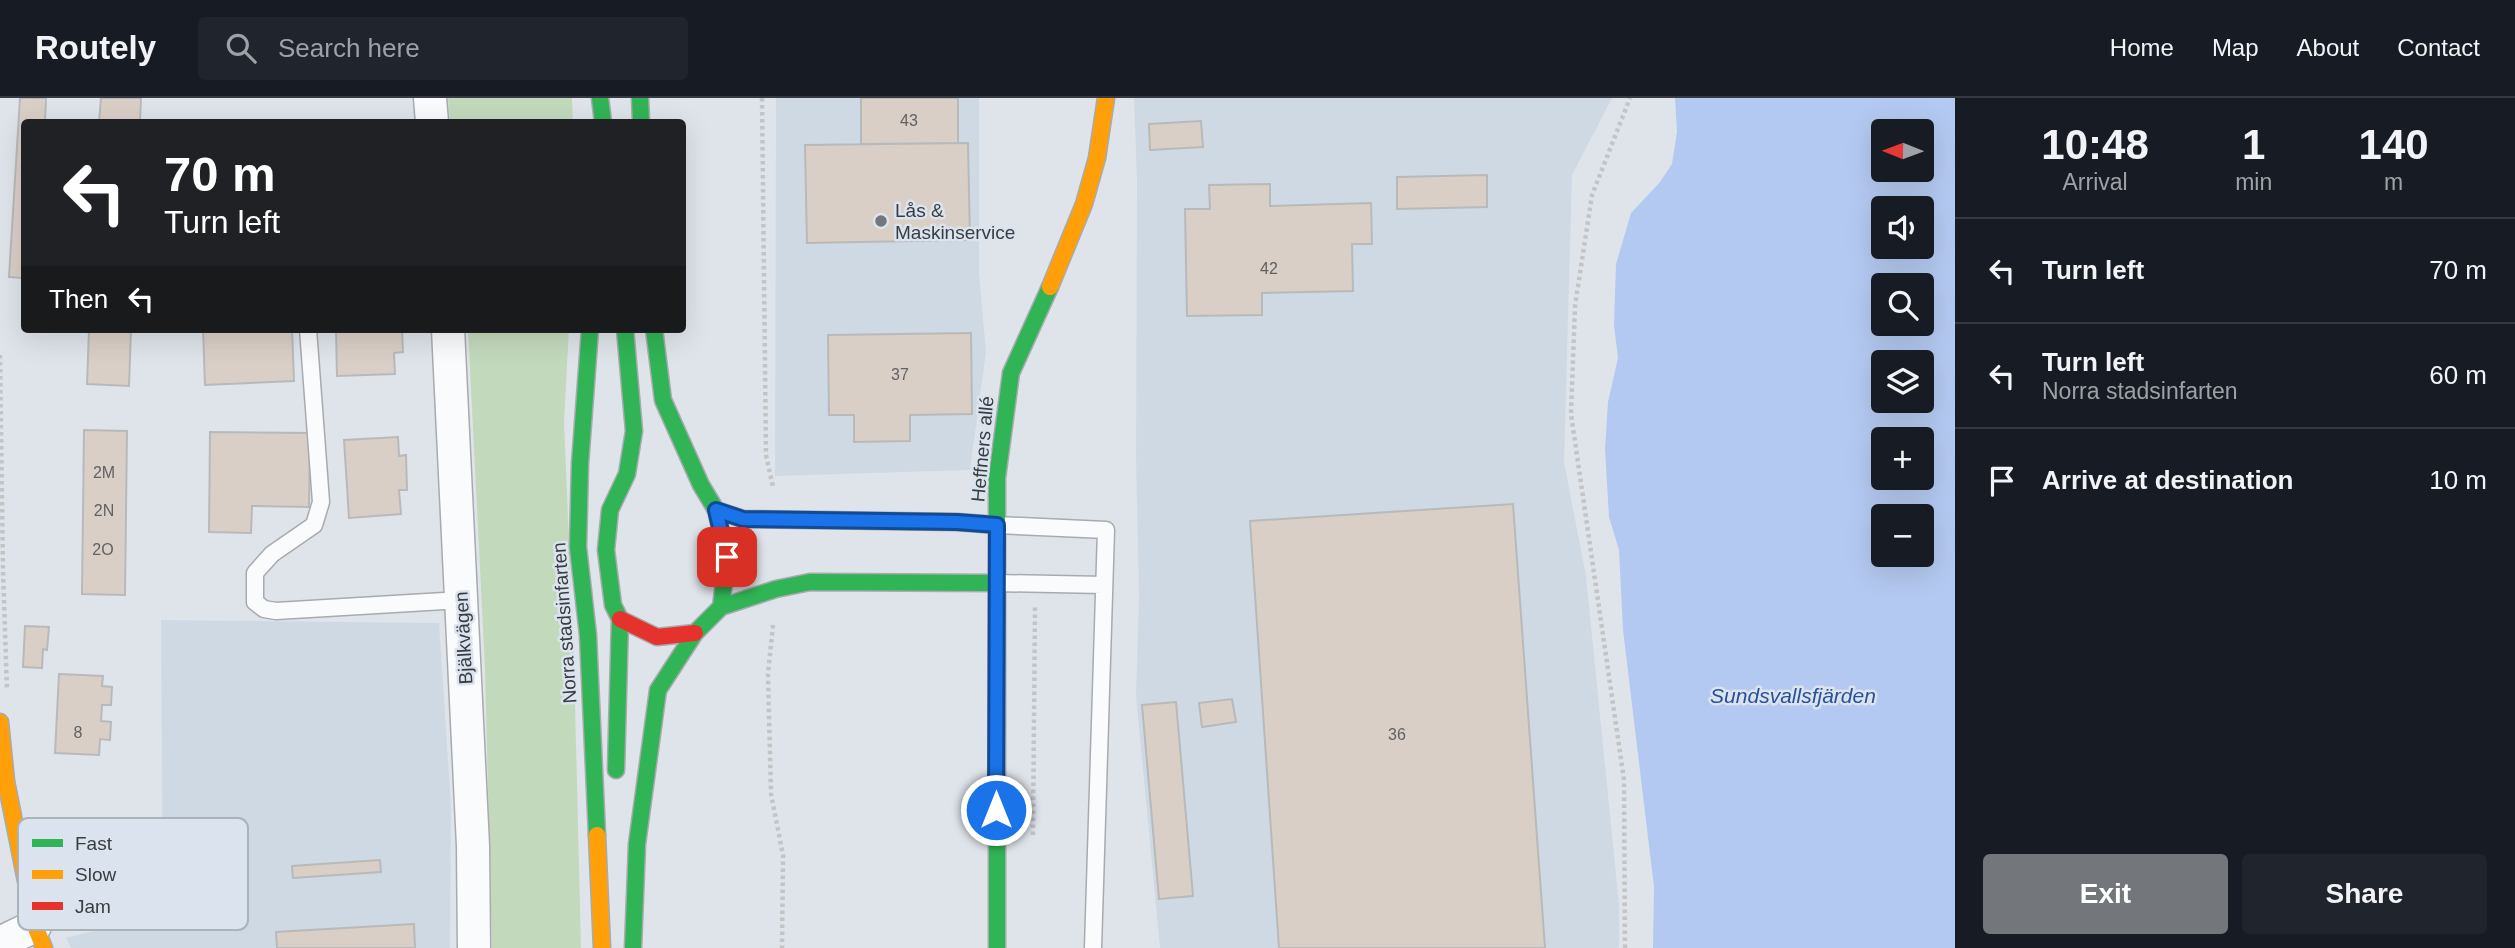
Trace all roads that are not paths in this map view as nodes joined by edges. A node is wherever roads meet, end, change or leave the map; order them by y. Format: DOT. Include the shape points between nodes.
graph roads {
  1 [pos="430,98"];
  2 [pos="600,98"];
  3 [pos="640,98"];
  4 [pos="1106,98"];
  5 [pos="432,119"];
  6 [pos="603,119"];
  7 [pos="641,119"];
  8 [pos="308,333"];
  9 [pos="448,333"];
  10 [pos="590,333"];
  11 [pos="625,333"];
  12 [pos="655,333"];
  13 [pos="677,471"];
  14 [pos="701,485"];
  15 [pos="716,510"];
  16 [pos="997,525"];
  17 [pos="996,583"];
  18 [pos="1104,584"];
  19 [pos="461,600"];
  20 [pos="721,607"];
  21 [pos="620,619"];
  22 [pos="695,633"];
  23 [pos="0,722"];
  24 [pos="615,785"];
  25 [pos="612,821"];
  26 [pos="18,838"];
  27 [pos="602,915"];
  28 [pos="39,937"];
  29 [pos="0,943"];
  30 [pos="474,948"];
  31 [pos="602,948"];
  32 [pos="633,948"];
  33 [pos="997,948"];
  34 [pos="1093,948"];
  1 -- 5 [label="street"];
  2 -- 6 [label="main road"];
  3 -- 7 [label="main road"];
  4 -- 16 [label="main road, Heffners allé" via="1084,204 1011,373 997,478"];
  8 -- 19 [label="lane" via="321,502 314,525 272,554 255,573 255,602 276,611"];
  9 -- 19 [label="street, Bjälkvägen"];
  10 -- 27 [label="main road, Norra stadsinfarten" via="578,547 588,635"];
  11 -- 21 [label="main road" via="635,472 610,510 606,550 612,606"];
  12 -- 14 [label="main road" via="663,400"];
  13 -- 14 [label="main road"];
  14 -- 15 [label="main road"];
  15 -- 16 [label="main road" via="743,519"];
  15 -- 20 [label="main road" via="727,557"];
  16 -- 17 [label="main road, Heffners allé"];
  16 -- 18 [label="lane" via="1106,530"];
  17 -- 18 [label="lane"];
  17 -- 20 [label="main road" via="810,582"];
  17 -- 33 [label="main road, Heffners allé"];
  18 -- 34 [label="lane"];
  19 -- 30 [label="street, Bjälkvägen"];
  20 -- 22 [label="main road"];
  21 -- 22 [label="main road" via="657,637"];
  21 -- 24 [label="main road"];
  22 -- 32 [label="main road" via="658,690 636,844"];
  23 -- 26 [label="main road"];
  25 -- 27 [label="main road, Norra stadsinfarten"];
  27 -- 31 [label="main road, Norra stadsinfarten"];
  28 -- 29 [label="street"];
}
